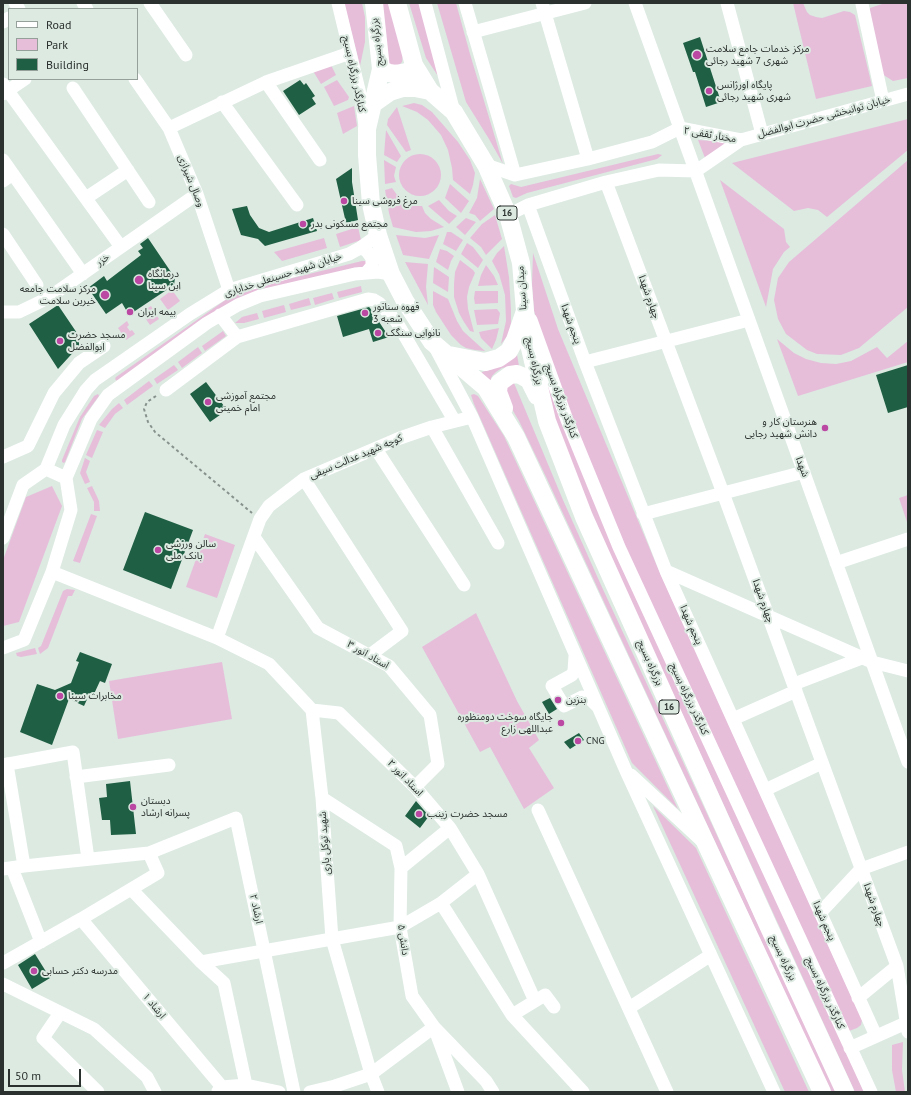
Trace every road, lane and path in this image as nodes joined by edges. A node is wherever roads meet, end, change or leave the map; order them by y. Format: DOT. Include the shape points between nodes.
graph roads {
  1 [pos="150,3"];
  2 [pos="338,3"];
  3 [pos="374,3"];
  4 [pos="397,3"];
  5 [pos="425,3"];
  6 [pos="465,3"];
  7 [pos="585,3"];
  8 [pos="635,3"];
  9 [pos="727,3"];
  10 [pos="862,4"];
  11 [pos="543,8"];
  12 [pos="473,32"];
  13 [pos="350,53"];
  14 [pos="186,55"];
  15 [pos="414,65"];
  16 [pos="381,69"];
  17 [pos="22,80"];
  18 [pos="136,80"];
  19 [pos="266,82"];
  20 [pos="73,88"];
  21 [pos="4,89"];
  22 [pos="430,91"];
  23 [pos="908,94"];
  24 [pos="883,101"];
  25 [pos="222,102"];
  26 [pos="373,104"];
  27 [pos="454,112"];
  28 [pos="169,128"];
  29 [pos="680,128"];
  30 [pos="762,134"];
  31 [pos="741,140"];
  32 [pos="367,146"];
  33 [pos="588,159"];
  34 [pos="3,160"];
  35 [pos="320,160"];
  36 [pos="486,165"];
  37 [pos="128,170"];
  38 [pos="696,171"];
  39 [pos="515,175"];
  40 [pos="8,178"];
  41 [pos="606,182"];
  42 [pos="197,194"];
  43 [pos="86,198"];
  44 [pos="149,202"];
  45 [pos="297,205"];
  46 [pos="528,205"];
  47 [pos="508,214"];
  48 [pos="3,234"];
  49 [pos="378,235"];
  50 [pos="121,247"];
  51 [pos="360,248"];
  52 [pos="367,272"];
  53 [pos="83,274"];
  54 [pos="391,274"];
  55 [pos="37,285"];
  56 [pos="229,290"];
  57 [pos="524,305"];
  58 [pos="3,312"];
  59 [pos="220,315"];
  60 [pos="749,320"];
  61 [pos="237,337"];
  62 [pos="665,341"];
  63 [pos="432,342"];
  64 [pos="104,346"];
  65 [pos="449,355"];
  66 [pos="585,362"];
  67 [pos="95,380"];
  68 [pos="166,390"];
  69 [pos="108,395"];
  70 [pos="472,417"];
  71 [pos="454,420"];
  72 [pos="547,421"];
  73 [pos="432,427"];
  74 [pos="516,437"];
  75 [pos="376,448"];
  76 [pos="3,457"];
  77 [pos="46,469"];
  78 [pos="804,472"];
  79 [pos="66,478"];
  80 [pos="304,479"];
  81 [pos="724,493"];
  82 [pos="643,514"];
  83 [pos="260,519"];
  84 [pos="6,526"];
  85 [pos="254,537"];
  86 [pos="3,538"];
  87 [pos="908,539"];
  88 [pos="498,543"];
  89 [pos="836,563"];
  90 [pos="666,571"];
  91 [pos="52,572"];
  92 [pos="464,585"];
  93 [pos="768,616"];
  94 [pos="217,638"];
  95 [pos="3,648"];
  96 [pos="575,654"];
  97 [pos="370,655"];
  98 [pos="867,660"];
  99 [pos="908,671"];
  100 [pos="795,687"];
  101 [pos="599,708"];
  102 [pos="312,710"];
  103 [pos="733,719"];
  104 [pos="822,762"];
  105 [pos="908,762"];
  106 [pos="5,764"];
  107 [pos="169,765"];
  108 [pos="626,771"];
  109 [pos="76,777"];
  110 [pos="415,787"];
  111 [pos="765,790"];
  112 [pos="322,798"];
  113 [pos="538,810"];
  114 [pos="450,828"];
  115 [pos="707,846"];
  116 [pos="908,852"];
  117 [pos="149,853"];
  118 [pos="88,859"];
  119 [pos="13,868"];
  120 [pos="401,868"];
  121 [pos="861,870"];
  122 [pos="478,874"];
  123 [pos="132,890"];
  124 [pos="441,903"];
  125 [pos="820,913"];
  126 [pos="81,919"];
  127 [pos="400,927"];
  128 [pos="332,939"];
  129 [pos="41,942"];
  130 [pos="265,951"];
  131 [pos="711,955"];
  132 [pos="200,962"];
  133 [pos="3,963"];
  134 [pos="896,966"];
  135 [pos="3,984"];
  136 [pos="858,998"];
  137 [pos="535,1001"];
  138 [pos="554,1008"];
  139 [pos="628,1008"];
  140 [pos="60,1013"];
  141 [pos="512,1015"];
  142 [pos="908,1026"];
  143 [pos="434,1027"];
  144 [pos="876,1036"];
  145 [pos="850,1048"];
  146 [pos="371,1074"];
  147 [pos="246,1085"];
  148 [pos="336,1089"];
  149 [pos="222,1090"];
  150 [pos="98,1092"];
  151 [pos="155,1092"];
  152 [pos="278,1092"];
  153 [pos="294,1092"];
  154 [pos="310,1092"];
  155 [pos="378,1092"];
  156 [pos="458,1092"];
  157 [pos="493,1092"];
  158 [pos="583,1092"];
  159 [pos="668,1092"];
  160 [pos="774,1092"];
  161 [pos="822,1092"];
  162 [pos="845,1092"];
  163 [pos="871,1092"];
  1 -- 14 [label="street"];
  2 -- 13 [label="street, کنارگذر بزرگراه بسیج"];
  3 -- 16 [label="highway, بزرگراه بسیج / 16"];
  4 -- 15 [label="highway, 16"];
  5 -- 27 [label="street"];
  6 -- 12 [label="street"];
  7 -- 11 [label="street"];
  8 -- 29 [label="street, شهدا"];
  9 -- 30 [label="street"];
  10 -- 24 [label="street"];
  11 -- 12 [label="street"];
  11 -- 33 [label="street"];
  12 -- 39 [label="street"];
  13 -- 19 [label="street"];
  13 -- 32 [label="street, کنارگذر بزرگراه بسیج" via="361,98"];
  15 -- 16 [label="highway" via="408,72 396,74"];
  15 -- 22 [label="highway, 16"];
  16 -- 26 [label="highway, بزرگراه بسیج / 16"];
  17 -- 21 [label="street"];
  18 -- 28 [label="street, وصال شیرازی"];
  19 -- 25 [label="street"];
  19 -- 35 [label="street"];
  20 -- 37 [label="street"];
  21 -- 43 [label="street"];
  22 -- 26 [label="highway" via="403,88 390,92"];
  22 -- 27 [label="highway, میدان سینا / 16"];
  23 -- 24 [label="street, خیابان توانبخشی حضرت ابوالفضل"];
  24 -- 30 [label="street, خیابان توانبخشی حضرت ابوالفضل"];
  25 -- 28 [label="street"];
  25 -- 45 [label="street"];
  26 -- 32 [label="highway, میدان سینا / 16" via="367,129"];
  27 -- 36 [label="highway, میدان سینا / 16"];
  28 -- 42 [label="street, وصال شیرازی"];
  29 -- 31 [label="street, مختار ثقفی ۲"];
  29 -- 33 [label="street, مختار ثقفی ۲" via="652,142"];
  29 -- 38 [label="street, شهدا"];
  30 -- 31 [label="street, خیابان توانبخشی حضرت ابوالفضل"];
  31 -- 38 [label="street, مختار ثقفی ۲"];
  32 -- 49 [label="highway, میدان سینا / 16" via="371,204"];
  33 -- 39 [label="street, مختار ثقفی ۲"];
  34 -- 40 [label="street"];
  36 -- 39 [label="street"];
  36 -- 47 [label="highway, میدان سینا / 16"];
  37 -- 43 [label="street"];
  37 -- 44 [label="street"];
  38 -- 41 [label="street" via="659,170"];
  38 -- 60 [label="street, شهدا"];
  40 -- 53 [label="street"];
  41 -- 46 [label="street"];
  41 -- 62 [label="street, چهارم شهدا"];
  42 -- 50 [label="street, خزر"];
  42 -- 56 [label="street, وصال شیرازی"];
  43 -- 50 [label="street"];
  46 -- 47 [label="street"];
  46 -- 66 [label="street, پنجم شهدا"];
  47 -- 57 [label="highway, میدان سینا / 16" via="521,263"];
  48 -- 55 [label="street"];
  49 -- 51 [label="street, خیابان شهید حسینعلی خدایاری"];
  49 -- 54 [label="highway, میدان سینا / 16"];
  50 -- 53 [label="street, خزر"];
  51 -- 52 [label="street" via="366,250 372,258 372,266"];
  51 -- 56 [label="street, خیابان شهید حسینعلی خدایاری" via="336,258"];
  52 -- 54 [label="street, خیابان شهید حسینعلی خدایاری"];
  52 -- 59 [label="street, خیابان شهید حسینعلی خدایاری" via="260,296"];
  53 -- 58 [label="street, خزر" via="48,298 20,312"];
  54 -- 63 [label="highway, میدان سینا / 16"];
  56 -- 67 [label="street, خیابان شهید حسینعلی خدایاری"];
  57 -- 65 [label="highway, میدان سینا / 16" via="515,340 509,351 499,358 485,362"];
  57 -- 72 [label="highway, بزرگراه بسیج / 16" via="529,344"];
  57 -- 145 [label="street, کنارگذر بزرگراه بسیج" via="567,420 620,546"];
  59 -- 61 [label="street"];
  59 -- 69 [label="street, خیابان شهید حسینعلی خدایاری"];
  60 -- 62 [label="street"];
  60 -- 78 [label="street, شهدا"];
  61 -- 68 [label="street"];
  61 -- 71 [label="street" via="368,299 374,300 396,321"];
  62 -- 66 [label="street"];
  62 -- 81 [label="street, چهارم شهدا"];
  63 -- 65 [label="highway, میدان سینا / 16"];
  63 -- 70 [label="street"];
  64 -- 76 [label="street" via="79,363 54,393 28,446"];
  65 -- 74 [label="highway, 16" via="486,388"];
  66 -- 82 [label="street, پنجم شهدا"];
  67 -- 69 [label="street"];
  67 -- 77 [label="street, خیابان شهید حسینعلی خدایاری" via="82,395 64,425"];
  68 -- 83 [label="path" via="147,402 144,409 148,422 155,432"];
  69 -- 79 [label="street, خیابان شهید حسینعلی خدایاری" via="91,419"];
  70 -- 71 [label="street, کوچه شهید عدالت سیفی"];
  70 -- 96 [label="street"];
  71 -- 73 [label="street, کوچه شهید عدالت سیفی"];
  72 -- 74 [label="highway" via="528,380 517,374 510,375 499,383 498,392"];
  72 -- 162 [label="highway, بزرگراه بسیج / 16" via="587,524"];
  73 -- 75 [label="street, کوچه شهید عدالت سیفی"];
  73 -- 88 [label="street"];
  74 -- 115 [label="highway, 16"];
  75 -- 80 [label="street, کوچه شهید عدالت سیفی"];
  75 -- 92 [label="street"];
  77 -- 79 [label="street"];
  77 -- 84 [label="street" via="23,485"];
  78 -- 81 [label="street"];
  78 -- 89 [label="street, شهدا"];
  79 -- 91 [label="street" via="72,510"];
  80 -- 83 [label="street, کوچه شهید عدالت سیفی" via="269,506"];
  80 -- 97 [label="street" via="402,630"];
  81 -- 82 [label="street"];
  81 -- 93 [label="street, چهارم شهدا"];
  82 -- 90 [label="street, پنجم شهدا"];
  83 -- 85 [label="street, کوچه شهید عدالت سیفی"];
  84 -- 86 [label="street"];
  85 -- 94 [label="street, کوچه شهید عدالت سیفی"];
  85 -- 97 [label="street, استاد انور ۳" via="318,628"];
  87 -- 89 [label="street"];
  89 -- 98 [label="street, شهدا"];
  90 -- 93 [label="street"];
  90 -- 103 [label="street, پنجم شهدا"];
  91 -- 94 [label="street"];
  91 -- 95 [label="street" via="24,640"];
  93 -- 98 [label="street"];
  93 -- 100 [label="street, چهارم شهدا"];
  94 -- 102 [label="street" via="269,664"];
  96 -- 101 [label="street"];
  96 -- 101 [label="street" via="572,675 552,686 564,706 582,697 590,699"];
  97 -- 110 [label="street, استاد انور ۳" via="389,666 430,715 438,764"];
  98 -- 99 [label="street"];
  98 -- 100 [label="street"];
  98 -- 105 [label="street, شهدا"];
  100 -- 103 [label="street"];
  100 -- 104 [label="street, چهارم شهدا"];
  101 -- 108 [label="street"];
  102 -- 110 [label="street, استاد انور ۲" via="339,713"];
  102 -- 112 [label="street, شهید توکل یاری"];
  103 -- 111 [label="street, پنجم شهدا"];
  104 -- 111 [label="street"];
  104 -- 121 [label="street, چهارم شهدا"];
  106 -- 109 [label="street" via="73,752"];
  106 -- 119 [label="street"];
  107 -- 109 [label="street"];
  108 -- 115 [label="street"];
  108 -- 131 [label="street"];
  109 -- 118 [label="street"];
  110 -- 114 [label="street, استاد انور ۲"];
  111 -- 125 [label="street, پنجم شهدا"];
  112 -- 120 [label="street, دانش ۵" via="396,846"];
  112 -- 128 [label="street, شهید توکل یاری"];
  113 -- 139 [label="street"];
  114 -- 120 [label="street"];
  114 -- 122 [label="street, استاد انور ۲"];
  115 -- 161 [label="highway, 16"];
  116 -- 121 [label="street"];
  117 -- 118 [label="street"];
  117 -- 123 [label="street" via="158,873"];
  117 -- 130 [label="street, ارشاد ۲" via="236,818"];
  118 -- 119 [label="street"];
  119 -- 129 [label="street"];
  120 -- 127 [label="street, دانش ۵"];
  121 -- 125 [label="street"];
  121 -- 134 [label="street, چهارم شهدا"];
  122 -- 124 [label="street"];
  122 -- 137 [label="street, استاد انور ۲"];
  123 -- 126 [label="street"];
  123 -- 132 [label="street"];
  124 -- 127 [label="street"];
  124 -- 141 [label="street"];
  125 -- 136 [label="street, پنجم شهدا"];
  126 -- 129 [label="street"];
  126 -- 149 [label="street, ارشاد ۱"];
  127 -- 128 [label="street"];
  127 -- 143 [label="street, دانش ۵" via="412,996"];
  128 -- 130 [label="street"];
  128 -- 146 [label="street, شهید توکل یاری"];
  129 -- 133 [label="street"];
  130 -- 132 [label="street"];
  130 -- 153 [label="street, ارشاد ۲"];
  131 -- 139 [label="street"];
  131 -- 160 [label="street"];
  132 -- 147 [label="street" via="224,983"];
  134 -- 136 [label="street"];
  134 -- 142 [label="street, چهارم شهدا"];
  135 -- 140 [label="street"];
  136 -- 144 [label="street, پنجم شهدا"];
  137 -- 138 [label="street" via="544,995"];
  137 -- 141 [label="street"];
  139 -- 159 [label="street"];
  140 -- 150 [label="street" via="43,1038"];
  140 -- 151 [label="street" via="94,1029 147,1077"];
  141 -- 158 [label="street"];
  142 -- 144 [label="street"];
  143 -- 146 [label="street"];
  143 -- 156 [label="street"];
  143 -- 157 [label="street, دانش ۵" via="486,1081"];
  144 -- 145 [label="street"];
  145 -- 163 [label="street, کنارگذر بزرگراه بسیج"];
  146 -- 148 [label="street"];
  146 -- 155 [label="street, شهید توکل یاری"];
  147 -- 149 [label="street"];
  147 -- 152 [label="street"];
  148 -- 154 [label="street"];
}
